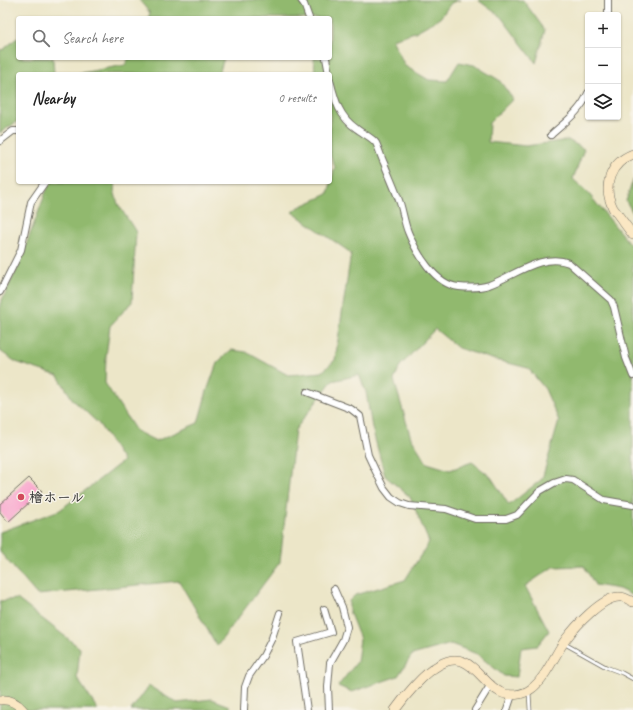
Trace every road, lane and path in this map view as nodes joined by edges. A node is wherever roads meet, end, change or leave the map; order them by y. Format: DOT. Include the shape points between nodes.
graph roads {
  1 [pos="301,0"];
  2 [pos="608,0"];
  3 [pos="608,12"];
  4 [pos="308,16"];
  5 [pos="326,60"];
  6 [pos="329,72"];
  7 [pos="332,88"];
  8 [pos="585,101"];
  9 [pos="16,131"];
  10 [pos="550,135"];
  11 [pos="0,141"];
  12 [pos="633,154"];
  13 [pos="44,184"];
  14 [pos="633,235"];
  15 [pos="0,292"];
  16 [pos="633,376"];
  17 [pos="307,392"];
  18 [pos="633,505"];
  19 [pos="334,588"];
  20 [pos="633,602"];
  21 [pos="324,610"];
  22 [pos="280,613"];
  23 [pos="563,643"];
  24 [pos="633,679"];
  25 [pos="491,684"];
  26 [pos="529,690"];
  27 [pos="512,695"];
  28 [pos="0,700"];
  29 [pos="23,710"];
  30 [pos="244,710"];
  31 [pos="307,710"];
  32 [pos="329,710"];
  33 [pos="395,710"];
  34 [pos="475,710"];
  35 [pos="507,710"];
  36 [pos="530,710"];
  1 -- 4 [label="street"];
  2 -- 3 [label="street"];
  5 -- 6 [label="street"];
  7 -- 16 [label="street" via="336,104 344,118 375,142 400,203 407,230 426,266 444,282 458,288 478,288 552,259 569,263 611,300"];
  8 -- 10 [label="street"];
  9 -- 11 [label="street"];
  12 -- 14 [label="main road" via="615,166 608,186 613,208"];
  13 -- 15 [label="street" via="31,202 21,250"];
  17 -- 18 [label="street" via="351,409 360,416 368,455 384,488 400,503 409,506 446,508 475,519 506,519 517,515 540,491 566,479 573,480 604,500"];
  19 -- 32 [label="street" via="347,627 330,663"];
  20 -- 23 [label="main road" via="620,596 610,599 595,608"];
  21 -- 31 [label="street" via="331,632 297,642"];
  22 -- 30 [label="street" via="272,638 249,676 245,687"];
  23 -- 24 [label="lane"];
  23 -- 26 [label="main road" via="539,682"];
  25 -- 27 [label="main road" via="500,692"];
  25 -- 33 [label="main road" via="465,662 447,661 431,671 404,697"];
  25 -- 34 [label="street"];
  26 -- 27 [label="main road" via="523,694"];
  26 -- 36 [label="lane"];
  27 -- 35 [label="street"];
  28 -- 29 [label="main road" via="13,701"];
}
